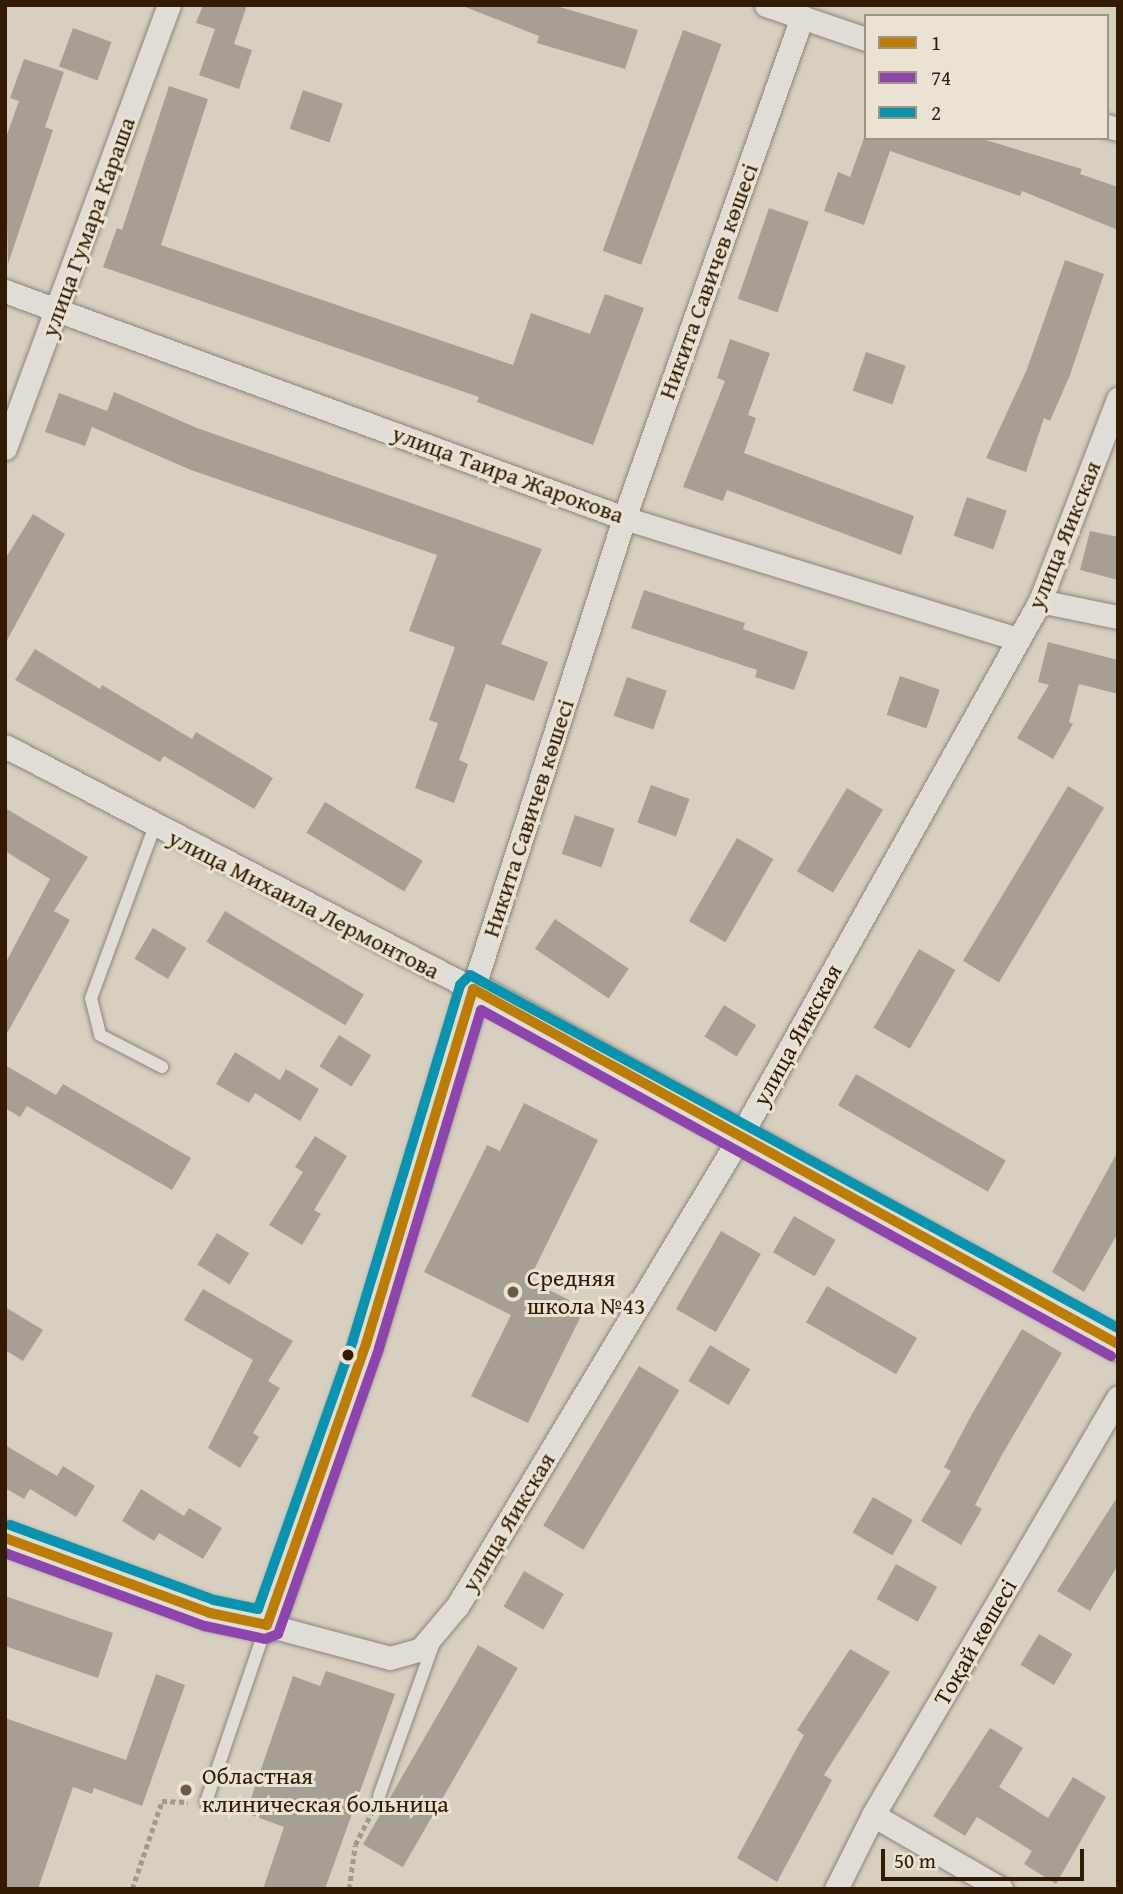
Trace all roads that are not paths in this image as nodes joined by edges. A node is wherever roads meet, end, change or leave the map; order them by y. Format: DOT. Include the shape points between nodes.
graph roads {
  1 [pos="169,5"];
  2 [pos="766,5"];
  3 [pos="802,16"];
  4 [pos="864,38"];
  5 [pos="5,291"];
  6 [pos="59,307"];
  7 [pos="1118,399"];
  8 [pos="5,448"];
  9 [pos="624,518"];
  10 [pos="1040,601"];
  11 [pos="1118,617"];
  12 [pos="1018,639"];
  13 [pos="5,746"];
  14 [pos="154,828"];
  15 [pos="473,989"];
  16 [pos="162,1067"];
  17 [pos="741,1135"];
  18 [pos="1118,1344"];
  19 [pos="1118,1398"];
  20 [pos="5,1538"];
  21 [pos="267,1625"];
  22 [pos="438,1632"];
  23 [pos="379,1796"];
  24 [pos="206,1802"];
  25 [pos="873,1815"];
  26 [pos="836,1889"];
  27 [pos="1001,1889"];
  1 -- 6 [label="street, улица Гумара Караша"];
  2 -- 3 [label="street"];
  3 -- 4 [label="street"];
  3 -- 9 [label="street, Никита Савичев көшесі"];
  5 -- 6 [label="street, улица Таира Жарокова"];
  6 -- 8 [label="street, улица Гумара Караша"];
  6 -- 9 [label="street, улица Таира Жарокова"];
  7 -- 10 [label="street, улица Яикская"];
  9 -- 12 [label="street, улица Таира Жарокова"];
  9 -- 15 [label="street, Никита Савичев көшесі"];
  10 -- 11 [label="street"];
  10 -- 12 [label="street, улица Яикская"];
  12 -- 17 [label="street, улица Яикская"];
  13 -- 14 [label="street, улица Михаила Лермонтова"];
  14 -- 15 [label="street, улица Михаила Лермонтова"];
  14 -- 16 [label="lane" via="91,998 100,1035"];
  15 -- 17 [label="street, улица Михаила Лермонтова"];
  15 -- 21 [label="street, Никита Савичев көшесі" via="366,1344"];
  17 -- 18 [label="street, улица Михаила Лермонтова"];
  17 -- 22 [label="street, улица Яикская"];
  19 -- 25 [label="street, Тоқай көшесі"];
  20 -- 21 [label="street" via="211,1613"];
  21 -- 22 [label="street, улица Яикская" via="390,1658 421,1649"];
  21 -- 24 [label="lane"];
  22 -- 23 [label="lane"];
  25 -- 26 [label="street, Тоқай көшесі"];
  25 -- 27 [label="street"];
}
